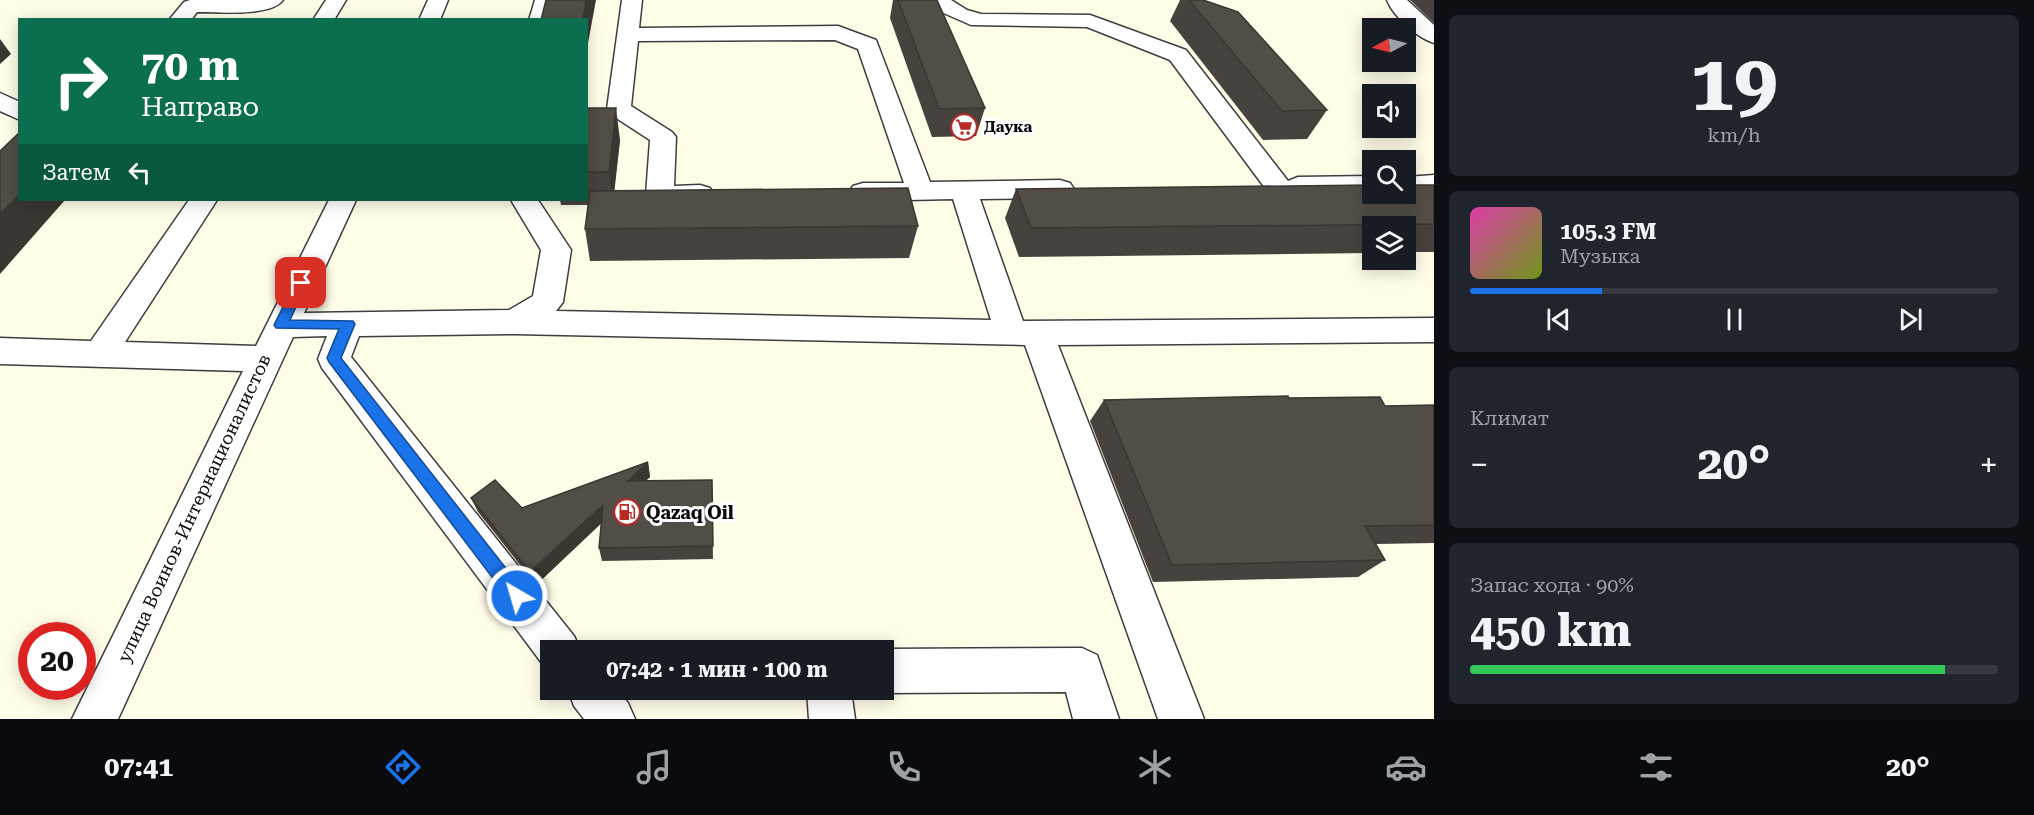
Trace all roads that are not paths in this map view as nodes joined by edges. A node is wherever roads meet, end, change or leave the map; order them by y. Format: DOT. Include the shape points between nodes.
graph roads {
  1 [pos="273,0"];
  2 [pos="336,0"];
  3 [pos="438,0"];
  4 [pos="545,0"];
  5 [pos="632,0"];
  6 [pos="940,0"];
  7 [pos="1399,4"];
  8 [pos="1434,7"];
  9 [pos="181,18"];
  10 [pos="324,18"];
  11 [pos="430,18"];
  12 [pos="540,18"];
  13 [pos="628,35"];
  14 [pos="1434,36"];
  15 [pos="0,100"];
  16 [pos="18,113"];
  17 [pos="1434,184"];
  18 [pos="1362,185"];
  19 [pos="1416,185"];
  20 [pos="1278,186"];
  21 [pos="1243,187"];
  22 [pos="1080,189"];
  23 [pos="920,191"];
  24 [pos="964,191"];
  25 [pos="837,192"];
  26 [pos="719,194"];
  27 [pos="202,201"];
  28 [pos="342,201"];
  29 [pos="526,201"];
  30 [pos="516,322"];
  31 [pos="348,324"];
  32 [pos="281,325"];
  33 [pos="1024,333"];
  34 [pos="1430,336"];
  35 [pos="0,351"];
  36 [pos="99,355"];
  37 [pos="265,359"];
  38 [pos="552,640"];
  39 [pos="894,670"];
  40 [pos="598,700"];
  41 [pos="830,700"];
  42 [pos="95,719"];
  43 [pos="612,719"];
  44 [pos="832,719"];
  45 [pos="1096,719"];
  46 [pos="1180,719"];
  1 -- 9 [label="street" via="252,6 191,6"];
  2 -- 10 [label="street"];
  3 -- 11 [label="street"];
  4 -- 12 [label="street"];
  5 -- 13 [label="street"];
  6 -- 20 [label="street" via="946,7 979,20 1090,21 1178,55"];
  7 -- 8 [label="street"];
  7 -- 14 [label="street"];
  13 -- 23 [label="street" via="838,33 868,45"];
  13 -- 26 [label="street" via="619,109 663,137 660,195"];
  15 -- 16 [label="street"];
  17 -- 19 [label="street"];
  18 -- 20 [label="street"];
  20 -- 21 [label="street"];
  22 -- 24 [label="street"];
  23 -- 24 [label="street"];
  23 -- 25 [label="street"];
  24 -- 33 [label="street"];
  27 -- 36 [label="street"];
  28 -- 32 [label="street, улица Воинов-Интернационалистов"];
  29 -- 30 [label="street" via="556,250 547,302"];
  30 -- 31 [label="street"];
  30 -- 33 [label="street"];
  31 -- 32 [label="street"];
  31 -- 38 [label="street" via="334,358"];
  32 -- 37 [label="street, улица Воинов-Интернационалистов"];
  33 -- 34 [label="street"];
  33 -- 46 [label="street"];
  35 -- 36 [label="street"];
  36 -- 37 [label="street"];
  37 -- 42 [label="street, улица Воинов-Интернационалистов"];
  39 -- 45 [label="street" via="1083,670"];
  40 -- 43 [label="street"];
  41 -- 44 [label="street"];
}
